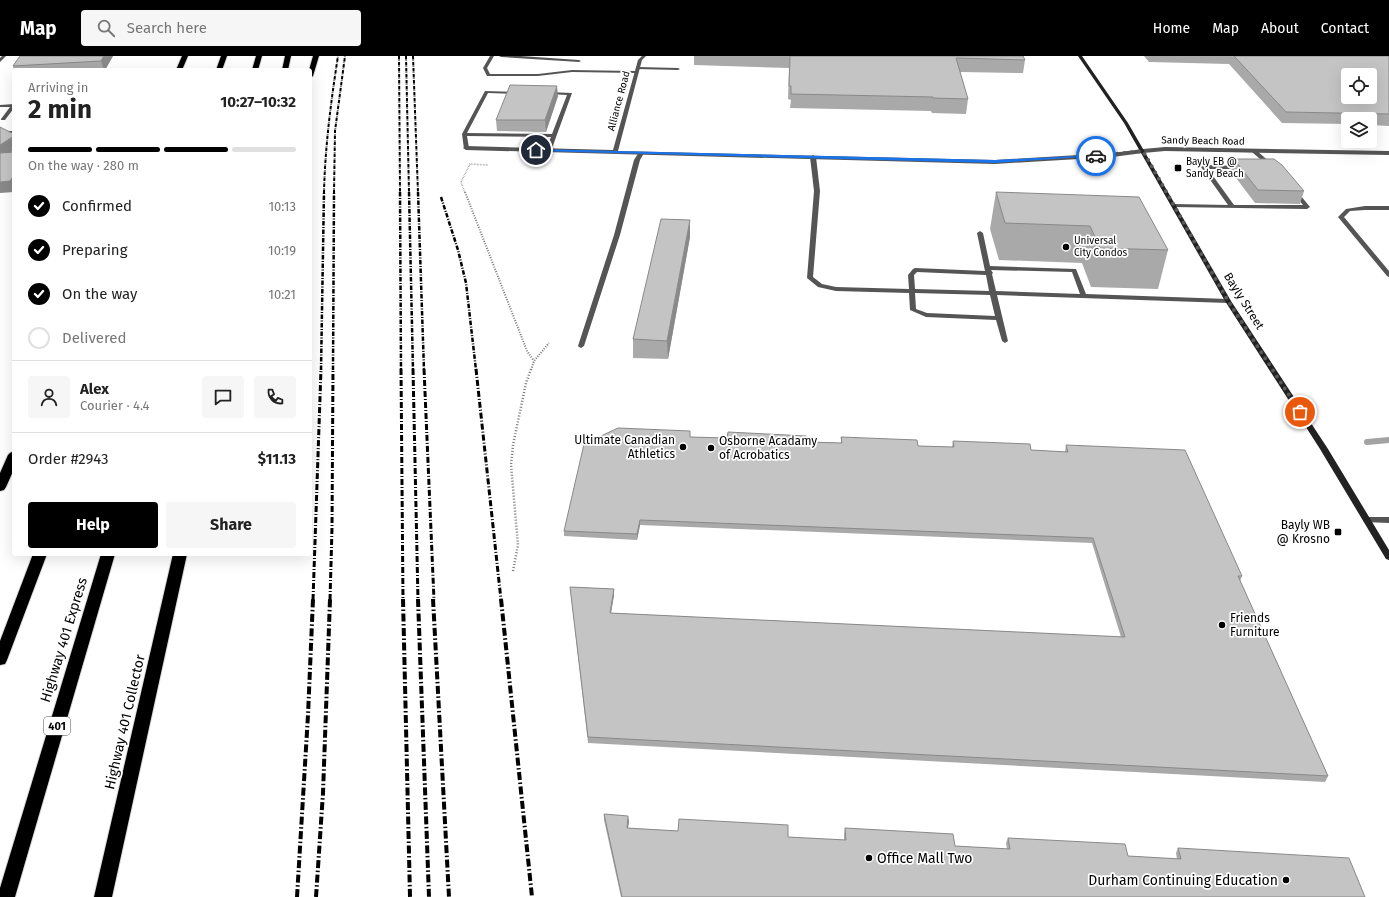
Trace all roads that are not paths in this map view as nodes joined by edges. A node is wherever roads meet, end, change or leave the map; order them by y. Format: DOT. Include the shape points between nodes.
graph roads {
  1 [pos="4,56"];
  2 [pos="185,56"];
  3 [pos="224,56"];
  4 [pos="259,56"];
  5 [pos="288,56"];
  6 [pos="316,56"];
  7 [pos="492,56"];
  8 [pos="501,56"];
  9 [pos="644,56"];
  10 [pos="1080,56"];
  11 [pos="580,58"];
  12 [pos="0,61"];
  13 [pos="180,68"];
  14 [pos="220,68"];
  15 [pos="256,68"];
  16 [pos="285,68"];
  17 [pos="312,69"];
  18 [pos="678,69"];
  19 [pos="637,70"];
  20 [pos="572,71"];
  21 [pos="525,93"];
  22 [pos="540,93"];
  23 [pos="12,105"];
  24 [pos="0,106"];
  25 [pos="12,108"];
  26 [pos="3,119"];
  27 [pos="0,132"];
  28 [pos="12,132"];
  29 [pos="464,134"];
  30 [pos="554,136"];
  31 [pos="549,150"];
  32 [pos="1143,151"];
  33 [pos="1254,151"];
  34 [pos="615,152"];
  35 [pos="641,153"];
  36 [pos="1389,153"];
  37 [pos="814,157"];
  38 [pos="1250,167"];
  39 [pos="1265,167"];
  40 [pos="1290,186"];
  41 [pos="1174,206"];
  42 [pos="1232,206"];
  43 [pos="1389,208"];
  44 [pos="980,233"];
  45 [pos="989,270"];
  46 [pos="1389,275"];
  47 [pos="912,292"];
  48 [pos="993,293"];
  49 [pos="1084,297"];
  50 [pos="1228,301"];
  51 [pos="999,318"];
  52 [pos="1005,341"];
  53 [pos="581,346"];
  54 [pos="12,460"];
  55 [pos="0,487"];
  56 [pos="1367,520"];
  57 [pos="1389,520"];
  58 [pos="39,556"];
  59 [pos="107,556"];
  60 [pos="180,556"];
  61 [pos="1389,557"];
  62 [pos="0,660"];
  63 [pos="6,897"];
  64 [pos="103,897"];
  1 -- 12 [label="street"];
  2 -- 13 [label="highway"];
  3 -- 14 [label="highway"];
  4 -- 15 [label="highway"];
  5 -- 16 [label="highway"];
  6 -- 17 [label="highway"];
  7 -- 20 [label="street" via="485,68 489,75 538,75"];
  8 -- 11 [label="street"];
  9 -- 19 [label="street, Alliance Road"];
  10 -- 32 [label="main road, Bayly Street"];
  11 -- 20 [label="street"];
  18 -- 19 [label="street"];
  19 -- 20 [label="street"];
  19 -- 34 [label="street, Alliance Road"];
  21 -- 29 [label="street" via="486,92"];
  22 -- 30 [label="street" via="570,94"];
  23 -- 24 [label="street"];
  25 -- 26 [label="street"];
  27 -- 28 [label="street"];
  29 -- 30 [label="street"];
  29 -- 31 [label="street, Sandy Beach Road" via="466,148"];
  30 -- 31 [label="street"];
  31 -- 34 [label="street, Sandy Beach Road"];
  32 -- 33 [label="street, Sandy Beach Road"];
  32 -- 37 [label="street, Sandy Beach Road" via="995,162"];
  32 -- 41 [label="main road, Bayly Street"];
  33 -- 36 [label="street, Sandy Beach Road"];
  33 -- 39 [label="street" via="1274,169"];
  34 -- 35 [label="street, Sandy Beach Road"];
  35 -- 37 [label="street, Sandy Beach Road"];
  35 -- 53 [label="street"];
  37 -- 47 [label="street" via="816,191 810,278 820,286 836,289"];
  38 -- 42 [label="street" via="1204,167"];
  40 -- 42 [label="street" via="1307,208"];
  41 -- 42 [label="street"];
  41 -- 50 [label="main road, Bayly Street"];
  43 -- 46 [label="street" via="1348,210 1341,217"];
  44 -- 45 [label="street"];
  45 -- 47 [label="street" via="915,270 911,275"];
  45 -- 48 [label="street"];
  45 -- 49 [label="street" via="1074,270"];
  47 -- 48 [label="street"];
  47 -- 51 [label="street" via="913,310 926,315 979,320"];
  48 -- 49 [label="street"];
  48 -- 51 [label="street"];
  49 -- 50 [label="street"];
  50 -- 56 [label="main road, Bayly Street"];
  51 -- 52 [label="street"];
  54 -- 55 [label="highway"];
  56 -- 57 [label="street"];
  56 -- 61 [label="main road, Bayly Street"];
  58 -- 62 [label="highway"];
  59 -- 63 [label="highway, Highway 401 Express / 401"];
  60 -- 64 [label="highway, Highway 401 Collector"];
}
